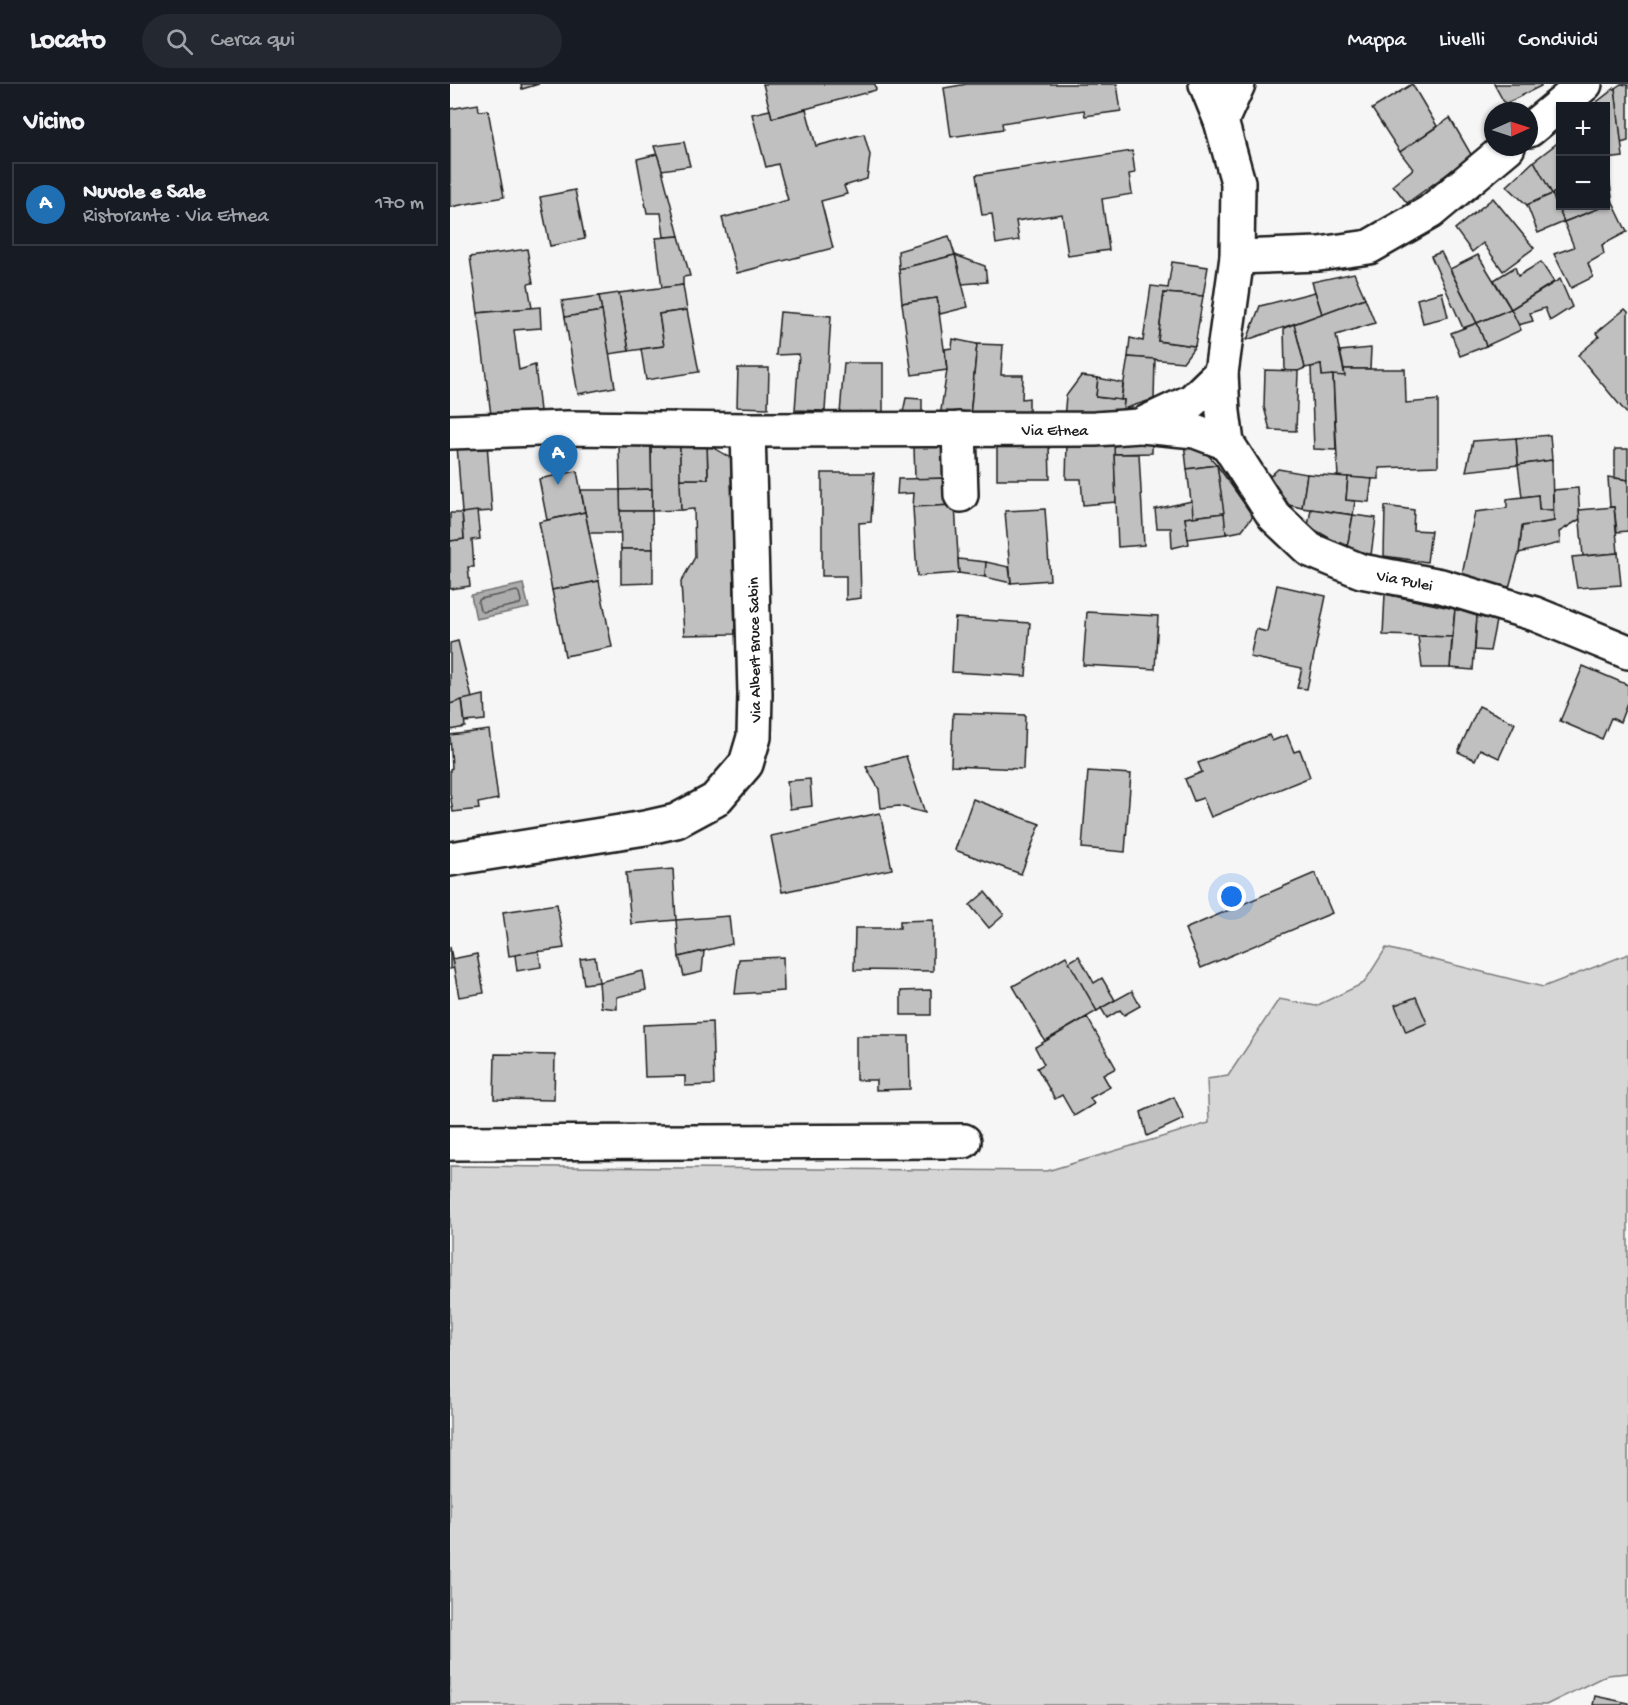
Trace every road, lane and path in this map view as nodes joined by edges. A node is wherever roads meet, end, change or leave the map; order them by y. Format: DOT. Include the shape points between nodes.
graph roads {
  1 [pos="1206,84"];
  2 [pos="1238,84"];
  3 [pos="1585,84"];
  4 [pos="1221,121"];
  5 [pos="1538,123"];
  6 [pos="1498,156"];
  7 [pos="1237,257"];
  8 [pos="1221,373"];
  9 [pos="1139,426"];
  10 [pos="959,429"];
  11 [pos="748,430"];
  12 [pos="450,432"];
  13 [pos="1227,443"];
  14 [pos="962,495"];
  15 [pos="1627,649"];
  16 [pos="450,859"];
  17 [pos="964,1141"];
  18 [pos="450,1143"];
  1 -- 4 [label="main road"];
  2 -- 4 [label="main road"];
  3 -- 5 [label="main road"];
  4 -- 7 [label="main road" via="1238,182"];
  6 -- 7 [label="main road" via="1430,212 1369,247 1319,254"];
  7 -- 8 [label="main road"];
  8 -- 9 [label="main road, Via Etnea" via="1192,402"];
  8 -- 13 [label="main road"];
  9 -- 10 [label="main road, Via Etnea"];
  9 -- 13 [label="main road" via="1195,431"];
  10 -- 11 [label="main road, Via Etnea"];
  10 -- 14 [label="main road"];
  11 -- 12 [label="main road, Via Etnea" via="568,428"];
  11 -- 16 [label="main road, Via Albert Bruce Sabin" via="755,694 754,737 746,765 715,800 676,821"];
  13 -- 15 [label="main road, Via Pulei" via="1274,516 1310,550 1361,571 1441,586 1535,614"];
  17 -- 18 [label="main road"];
}
